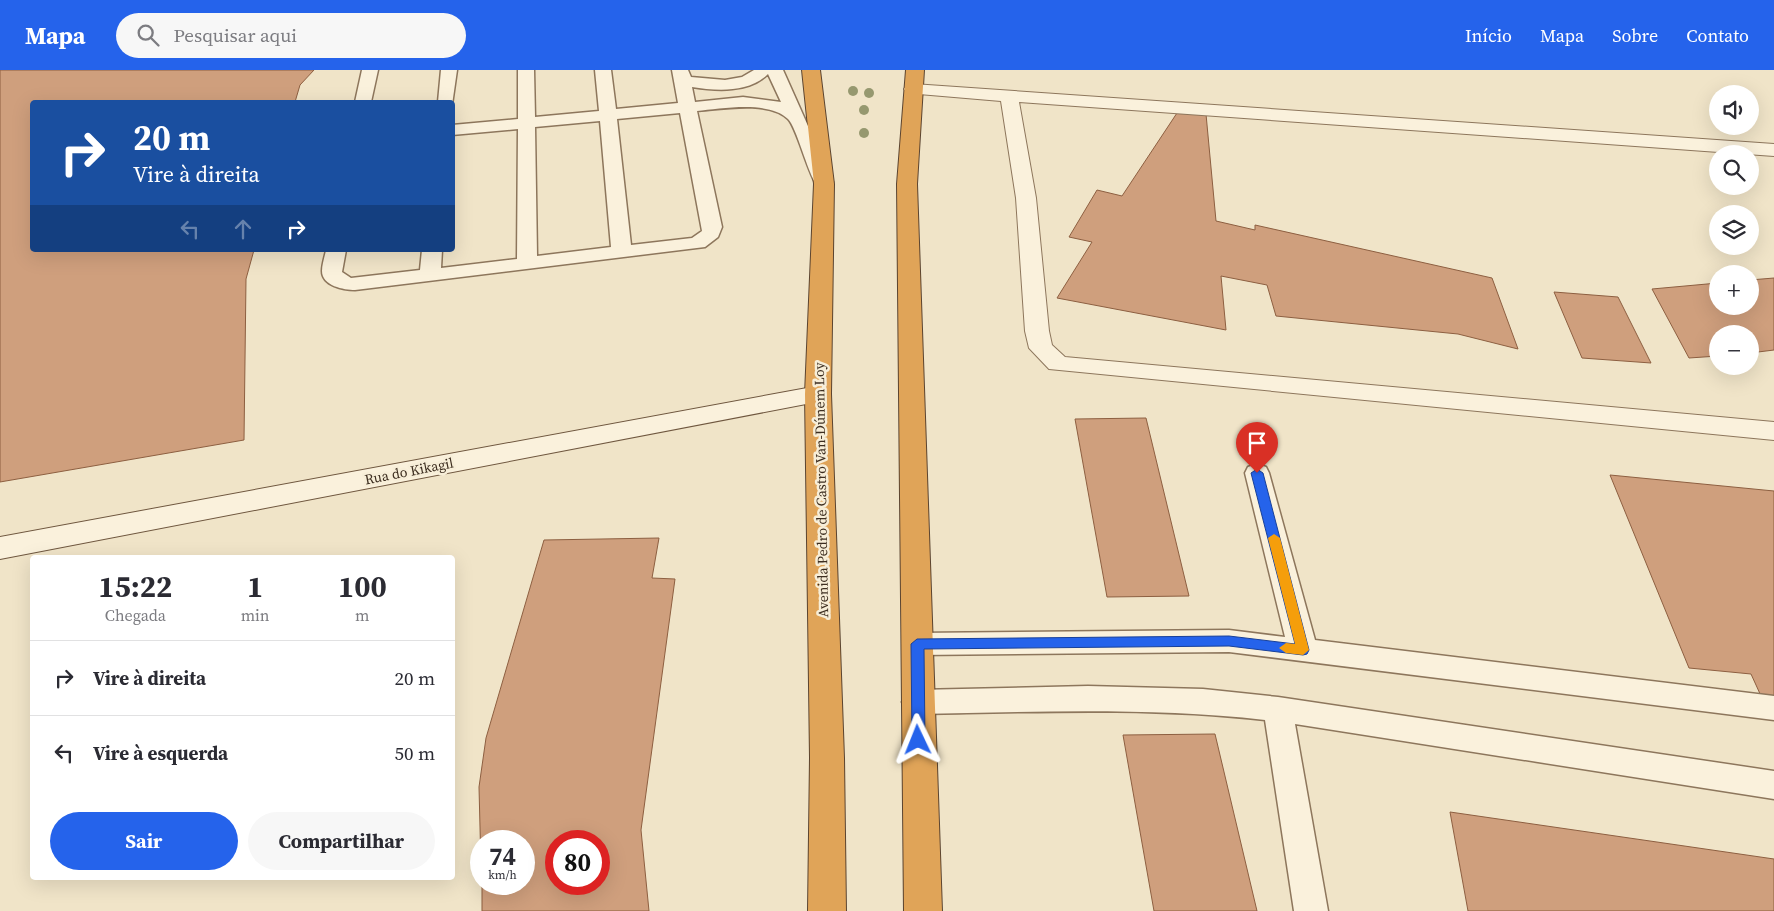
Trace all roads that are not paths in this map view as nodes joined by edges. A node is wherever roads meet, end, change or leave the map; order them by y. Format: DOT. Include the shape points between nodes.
graph roads {
  1 [pos="370,70"];
  2 [pos="449,70"];
  3 [pos="526,70"];
  4 [pos="603,70"];
  5 [pos="763,70"];
  6 [pos="775,70"];
  7 [pos="812,70"];
  8 [pos="681,75"];
  9 [pos="914,80"];
  10 [pos="1010,96"];
  11 [pos="363,100"];
  12 [pos="446,100"];
  13 [pos="687,106"];
  14 [pos="608,114"];
  15 [pos="796,117"];
  16 [pos="526,123"];
  17 [pos="455,130"];
  18 [pos="1774,150"];
  19 [pos="824,184"];
  20 [pos="336,252"];
  21 [pos="432,252"];
  22 [pos="622,253"];
  23 [pos="527,264"];
  24 [pos="430,276"];
  25 [pos="818,394"];
  26 [pos="1774,431"];
  27 [pos="1257,473"];
  28 [pos="0,548"];
  29 [pos="917,644"];
  30 [pos="1303,650"];
  31 [pos="918,702"];
  32 [pos="1774,708"];
  33 [pos="1278,709"];
  34 [pos="1774,785"];
  35 [pos="827,911"];
  36 [pos="923,911"];
  37 [pos="1311,911"];
  1 -- 11 [label="lane"];
  2 -- 12 [label="lane"];
  3 -- 16 [label="lane"];
  4 -- 14 [label="lane"];
  5 -- 8 [label="lane" via="747,80 710,86"];
  6 -- 15 [label="lane"];
  7 -- 19 [label="highway, Avenida Pedro de Castro Van-Dúnem Loy"];
  8 -- 13 [label="lane"];
  9 -- 10 [label="street"];
  9 -- 29 [label="highway" via="907,184"];
  10 -- 18 [label="street"];
  10 -- 26 [label="street" via="1026,198 1041,348 1058,364"];
  13 -- 14 [label="lane"];
  13 -- 15 [label="lane" via="759,103 789,111"];
  13 -- 22 [label="lane" via="711,233 688,246"];
  14 -- 16 [label="lane"];
  14 -- 22 [label="lane"];
  15 -- 19 [label="lane"];
  16 -- 17 [label="lane"];
  16 -- 23 [label="lane"];
  19 -- 25 [label="highway, Avenida Pedro de Castro Van-Dúnem Loy"];
  20 -- 24 [label="lane" via="332,272 334,277 347,284"];
  21 -- 24 [label="lane"];
  22 -- 23 [label="lane"];
  23 -- 24 [label="lane"];
  25 -- 28 [label="street, Rua do Kikagil"];
  25 -- 35 [label="highway, Avenida Pedro de Castro Van-Dúnem Loy" via="827,758"];
  27 -- 30 [label="lane"];
  29 -- 30 [label="lane" via="1229,641"];
  29 -- 31 [label="highway"];
  30 -- 32 [label="lane"];
  31 -- 33 [label="lane" via="1088,698 1203,702"];
  31 -- 36 [label="highway"];
  33 -- 34 [label="lane"];
  33 -- 37 [label="lane"];
}
